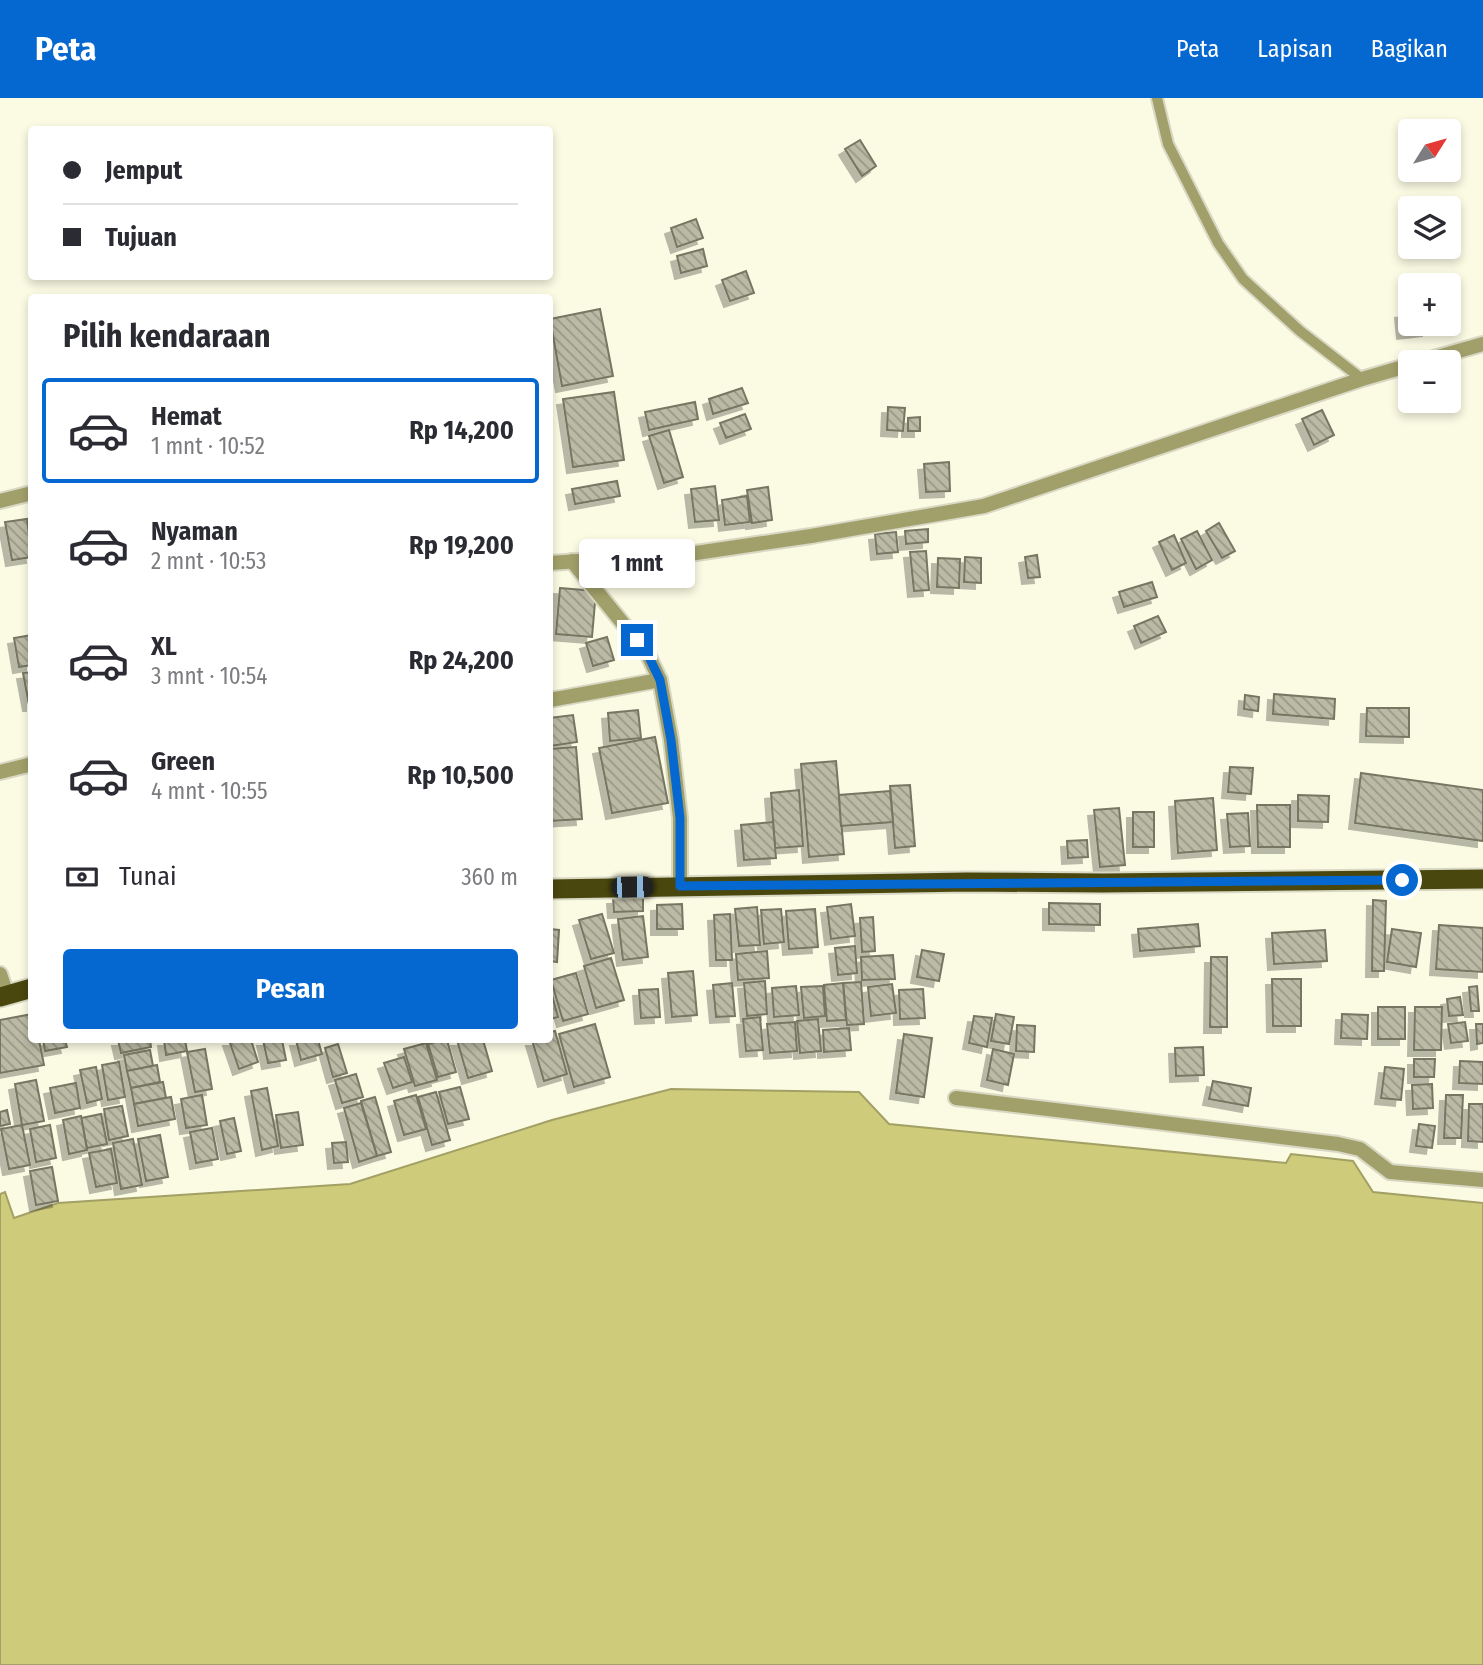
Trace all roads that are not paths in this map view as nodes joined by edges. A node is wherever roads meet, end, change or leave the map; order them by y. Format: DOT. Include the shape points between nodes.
graph roads {
  1 [pos="1157,98"];
  2 [pos="1483,344"];
  3 [pos="1461,350"];
  4 [pos="1398,368"];
  5 [pos="1362,379"];
  6 [pos="28,494"];
  7 [pos="0,501"];
  8 [pos="572,561"];
  9 [pos="553,563"];
  10 [pos="660,680"];
  11 [pos="553,699"];
  12 [pos="28,765"];
  13 [pos="0,772"];
  14 [pos="1483,879"];
  15 [pos="680,886"];
  16 [pos="553,889"];
  17 [pos="0,974"];
  18 [pos="28,989"];
  19 [pos="3,996"];
  20 [pos="956,1098"];
  21 [pos="1483,1180"];
  1 -- 5 [label="lane" via="1168,144 1218,243 1243,279"];
  2 -- 3 [label="street"];
  4 -- 5 [label="street"];
  5 -- 8 [label="street" via="984,506 696,553"];
  6 -- 7 [label="street"];
  8 -- 9 [label="street"];
  8 -- 10 [label="street" via="647,653"];
  10 -- 11 [label="street"];
  10 -- 15 [label="street" via="680,818"];
  12 -- 13 [label="street"];
  14 -- 15 [label="highway"];
  15 -- 16 [label="highway"];
  17 -- 19 [label="street"];
  18 -- 19 [label="highway"];
  20 -- 21 [label="street" via="1339,1144 1360,1149 1390,1172"];
}
